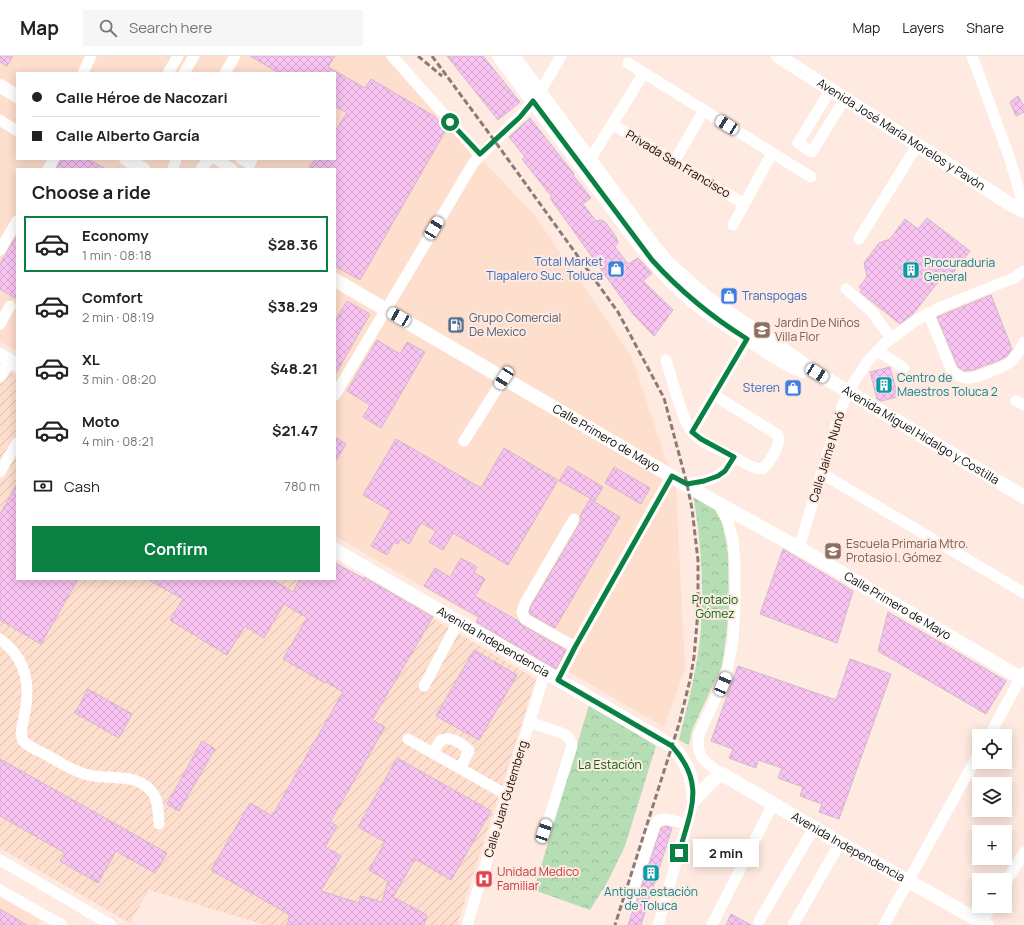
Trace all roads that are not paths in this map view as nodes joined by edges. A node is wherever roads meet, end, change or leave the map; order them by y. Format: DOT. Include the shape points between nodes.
graph roads {
  1 [pos="91,56"];
  2 [pos="178,56"];
  3 [pos="194,56"];
  4 [pos="235,56"];
  5 [pos="392,56"];
  6 [pos="499,56"];
  7 [pos="514,56"];
  8 [pos="561,56"];
  9 [pos="778,56"];
  10 [pos="972,56"];
  11 [pos="628,63"];
  12 [pos="83,72"];
  13 [pos="169,72"];
  14 [pos="185,72"];
  15 [pos="226,72"];
  16 [pos="644,73"];
  17 [pos="0,86"];
  18 [pos="831,89"];
  19 [pos="16,95"];
  20 [pos="536,96"];
  21 [pos="845,98"];
  22 [pos="704,110"];
  23 [pos="0,120"];
  24 [pos="612,124"];
  25 [pos="16,129"];
  26 [pos="918,144"];
  27 [pos="772,153"];
  28 [pos="480,154"];
  29 [pos="128,160"];
  30 [pos="208,160"];
  31 [pos="218,160"];
  32 [pos="590,161"];
  33 [pos="674,162"];
  34 [pos="141,168"];
  35 [pos="202,168"];
  36 [pos="230,168"];
  37 [pos="811,177"];
  38 [pos="1022,192"];
  39 [pos="744,204"];
  40 [pos="1024,207"];
  41 [pos="1024,211"];
  42 [pos="16,223"];
  43 [pos="733,225"];
  44 [pos="859,239"];
  45 [pos="0,250"];
  46 [pos="1024,271"];
  47 [pos="336,281"];
  48 [pos="846,289"];
  49 [pos="10,306"];
  50 [pos="386,309"];
  51 [pos="928,313"];
  52 [pos="0,324"];
  53 [pos="892,338"];
  54 [pos="747,339"];
  55 [pos="1024,342"];
  56 [pos="876,352"];
  57 [pos="9,360"];
  58 [pos="666,360"];
  59 [pos="904,368"];
  60 [pos="817,373"];
  61 [pos="0,377"];
  62 [pos="504,378"];
  63 [pos="336,393"];
  64 [pos="848,393"];
  65 [pos="714,395"];
  66 [pos="692,432"];
  67 [pos="464,441"];
  68 [pos="16,445"];
  69 [pos="734,457"];
  70 [pos="0,472"];
  71 [pos="822,473"];
  72 [pos="672,476"];
  73 [pos="687,484"];
  74 [pos="1024,497"];
  75 [pos="720,504"];
  76 [pos="574,519"];
  77 [pos="799,548"];
  78 [pos="336,551"];
  79 [pos="1024,593"];
  80 [pos="458,622"];
  81 [pos="0,639"];
  82 [pos="575,647"];
  83 [pos="544,672"];
  84 [pos="1023,677"];
  85 [pos="558,680"];
  86 [pos="424,686"];
  87 [pos="529,722"];
  88 [pos="993,729"];
  89 [pos="408,738"];
  90 [pos="433,752"];
  91 [pos="972,766"];
  92 [pos="460,768"];
  93 [pos="722,774"];
  94 [pos="507,795"];
  95 [pos="694,800"];
  96 [pos="773,804"];
  97 [pos="159,824"];
  98 [pos="687,824"];
  99 [pos="814,828"];
  100 [pos="544,831"];
  101 [pos="840,843"];
  102 [pos="1024,852"];
  103 [pos="0,860"];
  104 [pos="1012,873"];
  105 [pos="908,881"];
  106 [pos="0,890"];
  107 [pos="629,903"];
  108 [pos="989,913"];
  109 [pos="759,921"];
  110 [pos="112,924"];
  111 [pos="984,924"];
  112 [pos="62,925"];
  113 [pos="467,925"];
  114 [pos="658,925"];
  115 [pos="712,925"];
  116 [pos="793,925"];
  117 [pos="884,925"];
  1 -- 12 [label="street"];
  2 -- 13 [label="street"];
  3 -- 14 [label="street"];
  4 -- 15 [label="street"];
  5 -- 28 [label="street"];
  6 -- 20 [label="main road, Avenida Miguel Hidalgo y Costilla"];
  7 -- 20 [label="main road, Avenida Miguel Hidalgo y Costilla"];
  8 -- 20 [label="street"];
  9 -- 18 [label="main road, Avenida José María Morelos y Pavón"];
  10 -- 38 [label="street"];
  11 -- 16 [label="street"];
  16 -- 22 [label="street"];
  16 -- 24 [label="street"];
  17 -- 19 [label="main road"];
  18 -- 21 [label="main road, Avenida José María Morelos y Pavón"];
  18 -- 21 [label="street" via="798,143 812,152"];
  20 -- 28 [label="street" via="520,117"];
  20 -- 32 [label="main road, Avenida Miguel Hidalgo y Costilla"];
  21 -- 26 [label="main road, Avenida José María Morelos y Pavón"];
  22 -- 27 [label="street"];
  22 -- 33 [label="street"];
  23 -- 25 [label="street"];
  24 -- 32 [label="street"];
  24 -- 33 [label="street, Privada San Francisco"];
  26 -- 41 [label="main road, Avenida José María Morelos y Pavón"];
  26 -- 44 [label="street"];
  27 -- 37 [label="street"];
  27 -- 39 [label="street"];
  28 -- 50 [label="street"];
  29 -- 34 [label="main road"];
  30 -- 35 [label="street"];
  31 -- 36 [label="street"];
  32 -- 54 [label="main road, Avenida Miguel Hidalgo y Costilla" via="652,260 703,309"];
  32 -- 60 [label="main road, Avenida Miguel Hidalgo y Costilla" via="655,248 686,280 724,311"];
  33 -- 39 [label="street, Privada San Francisco"];
  38 -- 40 [label="street"];
  39 -- 43 [label="street"];
  42 -- 45 [label="street"];
  46 -- 51 [label="street, Calle Jaime Nunó" via="1014,278"];
  47 -- 50 [label="main road, Calle Primero de Mayo"];
  48 -- 53 [label="street" via="872,312"];
  49 -- 52 [label="street"];
  50 -- 62 [label="main road, Calle Primero de Mayo"];
  50 -- 63 [label="street"];
  51 -- 53 [label="street, Calle Jaime Nunó"];
  51 -- 55 [label="street" via="952,370 964,378 973,378 1008,363"];
  53 -- 56 [label="street, Calle Jaime Nunó"];
  54 -- 60 [label="main road, Avenida Miguel Hidalgo y Costilla" via="802,371"];
  54 -- 65 [label="street"];
  56 -- 59 [label="street"];
  56 -- 64 [label="street, Calle Jaime Nunó"];
  57 -- 61 [label="street"];
  58 -- 66 [label="street"];
  60 -- 64 [label="main road, Avenida Miguel Hidalgo y Costilla"];
  62 -- 67 [label="street"];
  62 -- 72 [label="main road, Calle Primero de Mayo"];
  64 -- 71 [label="street, Calle Jaime Nunó"];
  64 -- 74 [label="main road, Avenida Miguel Hidalgo y Costilla"];
  65 -- 66 [label="street"];
  65 -- 69 [label="street" via="775,432 780,438 768,463 762,469"];
  66 -- 69 [label="street"];
  68 -- 70 [label="street"];
  69 -- 73 [label="street" via="725,471 718,476"];
  71 -- 77 [label="street, Calle Jaime Nunó"];
  71 -- 79 [label="street"];
  72 -- 73 [label="main road, Calle Primero de Mayo"];
  72 -- 82 [label="street"];
  73 -- 75 [label="main road, Calle Primero de Mayo"];
  75 -- 77 [label="main road, Calle Primero de Mayo"];
  75 -- 93 [label="street, Avenida Independencia" via="733,540 733,641 726,676 697,743 704,761"];
  76 -- 82 [label="street" via="522,612 525,619"];
  77 -- 84 [label="main road, Calle Primero de Mayo"];
  78 -- 80 [label="main road, Avenida Independencia"];
  80 -- 83 [label="main road, Avenida Independencia"];
  80 -- 86 [label="street"];
  81 -- 97 [label="street" via="21,661 26,671 28,695 21,734 23,741 86,775 116,777 146,786 156,798"];
  82 -- 85 [label="street"];
  83 -- 85 [label="main road, Avenida Independencia"];
  83 -- 87 [label="street, Calle Juan Gutemberg"];
  84 -- 88 [label="street"];
  85 -- 95 [label="main road, Avenida Independencia" via="672,746 691,775"];
  87 -- 94 [label="street, Calle Juan Gutemberg"];
  87 -- 100 [label="street" via="564,734 572,743"];
  89 -- 90 [label="street"];
  90 -- 92 [label="street"];
  90 -- 92 [label="street" via="441,740 454,740 469,751"];
  91 -- 105 [label="street"];
  92 -- 94 [label="street"];
  93 -- 95 [label="main road"];
  93 -- 96 [label="main road, Avenida Independencia"];
  94 -- 113 [label="street, Calle Juan Gutemberg"];
  95 -- 98 [label="street"];
  96 -- 99 [label="main road, Avenida Independencia"];
  96 -- 115 [label="street"];
  98 -- 107 [label="street" via="666,819 658,820 655,824"];
  98 -- 114 [label="street"];
  99 -- 101 [label="main road, Avenida Independencia"];
  99 -- 109 [label="street"];
  101 -- 105 [label="main road, Avenida Independencia"];
  101 -- 116 [label="street"];
  102 -- 104 [label="street"];
  103 -- 110 [label="street"];
  105 -- 111 [label="main road, Avenida Independencia"];
  105 -- 117 [label="street"];
  106 -- 112 [label="street"];
  108 -- 111 [label="street"];
}
